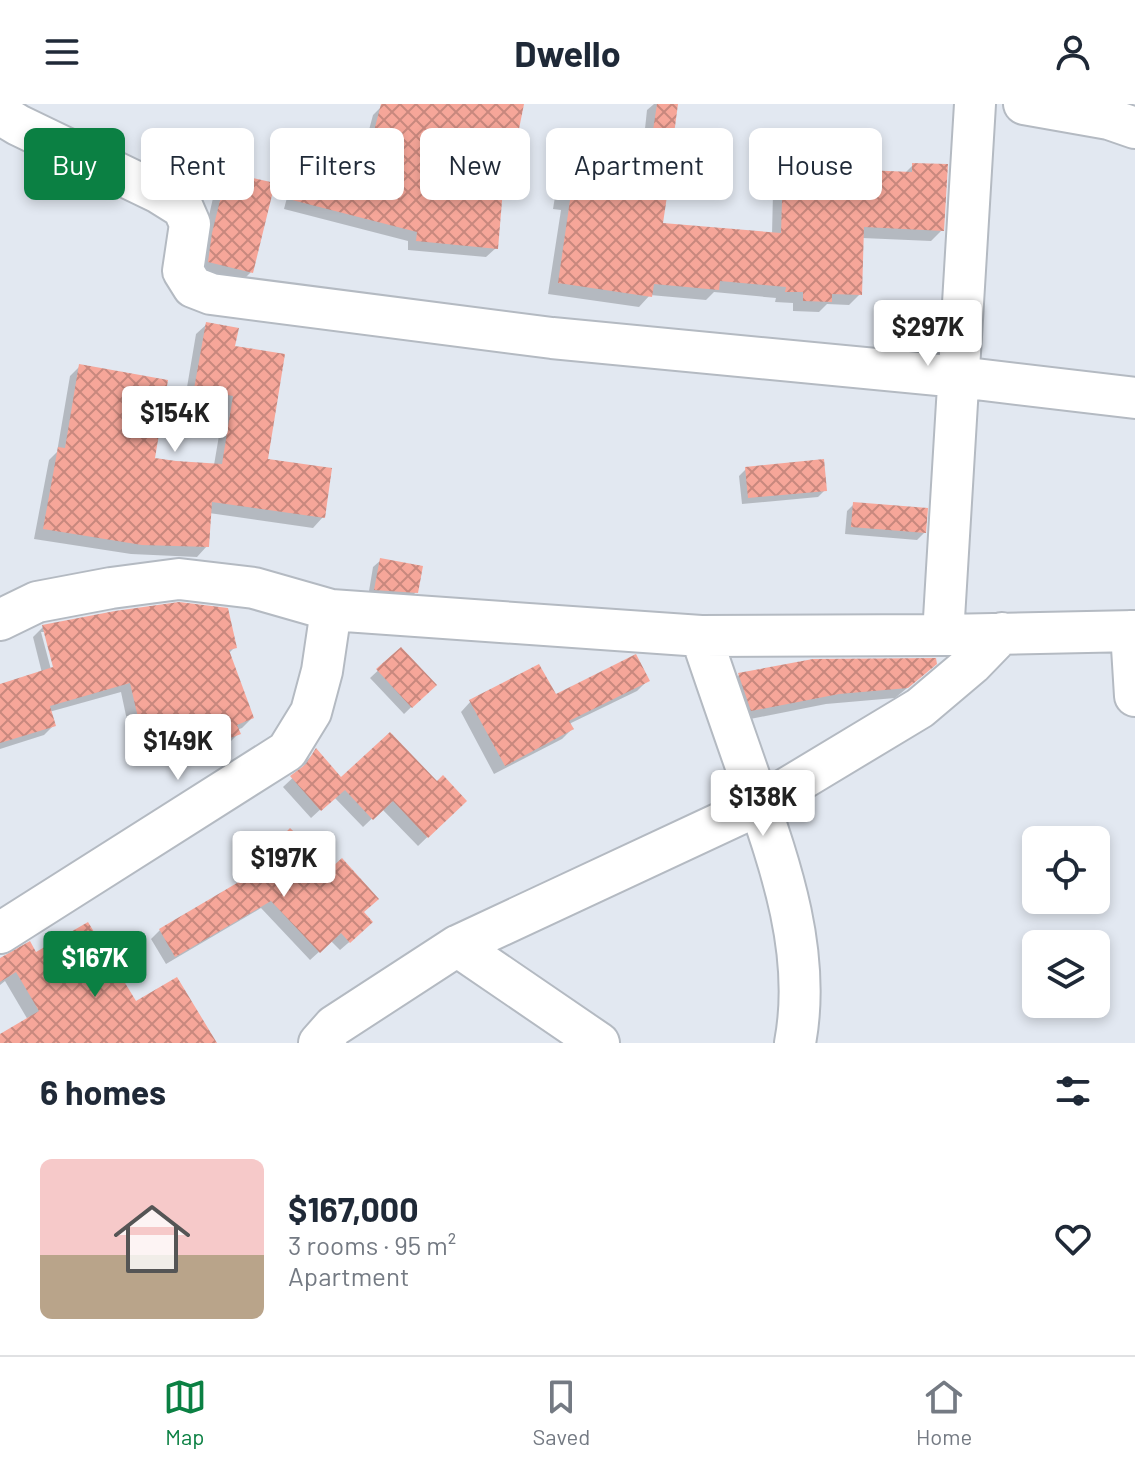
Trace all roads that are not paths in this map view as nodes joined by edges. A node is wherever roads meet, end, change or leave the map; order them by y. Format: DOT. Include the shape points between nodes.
graph roads {
  1 [pos="951,104"];
  2 [pos="978,104"];
  3 [pos="1024,104"];
  4 [pos="0,114"];
  5 [pos="1135,128"];
  6 [pos="959,377"];
  7 [pos="1135,398"];
  8 [pos="331,610"];
  9 [pos="0,620"];
  10 [pos="1133,631"];
  11 [pos="1002,633"];
  12 [pos="943,635"];
  13 [pos="701,636"];
  14 [pos="1135,696"];
  15 [pos="759,805"];
  16 [pos="0,933"];
  17 [pos="457,946"];
  18 [pos="319,1043"];
  19 [pos="599,1043"];
  20 [pos="795,1043"];
  1 -- 2 [label="street"];
  2 -- 6 [label="street"];
  3 -- 5 [label="street"];
  4 -- 6 [label="street" via="183,208 190,224 183,271 193,287 211,294 552,338"];
  6 -- 7 [label="street"];
  6 -- 12 [label="street"];
  8 -- 9 [label="street" via="254,588 179,579 37,602"];
  8 -- 13 [label="street"];
  8 -- 16 [label="street" via="311,712 287,751"];
  10 -- 11 [label="street"];
  10 -- 14 [label="street"];
  11 -- 12 [label="street"];
  11 -- 15 [label="street" via="920,708"];
  12 -- 13 [label="street"];
  13 -- 15 [label="street"];
  15 -- 17 [label="street"];
  15 -- 20 [label="street" via="796,934 800,981"];
  17 -- 18 [label="street" via="334,1026"];
  17 -- 19 [label="street"];
}
